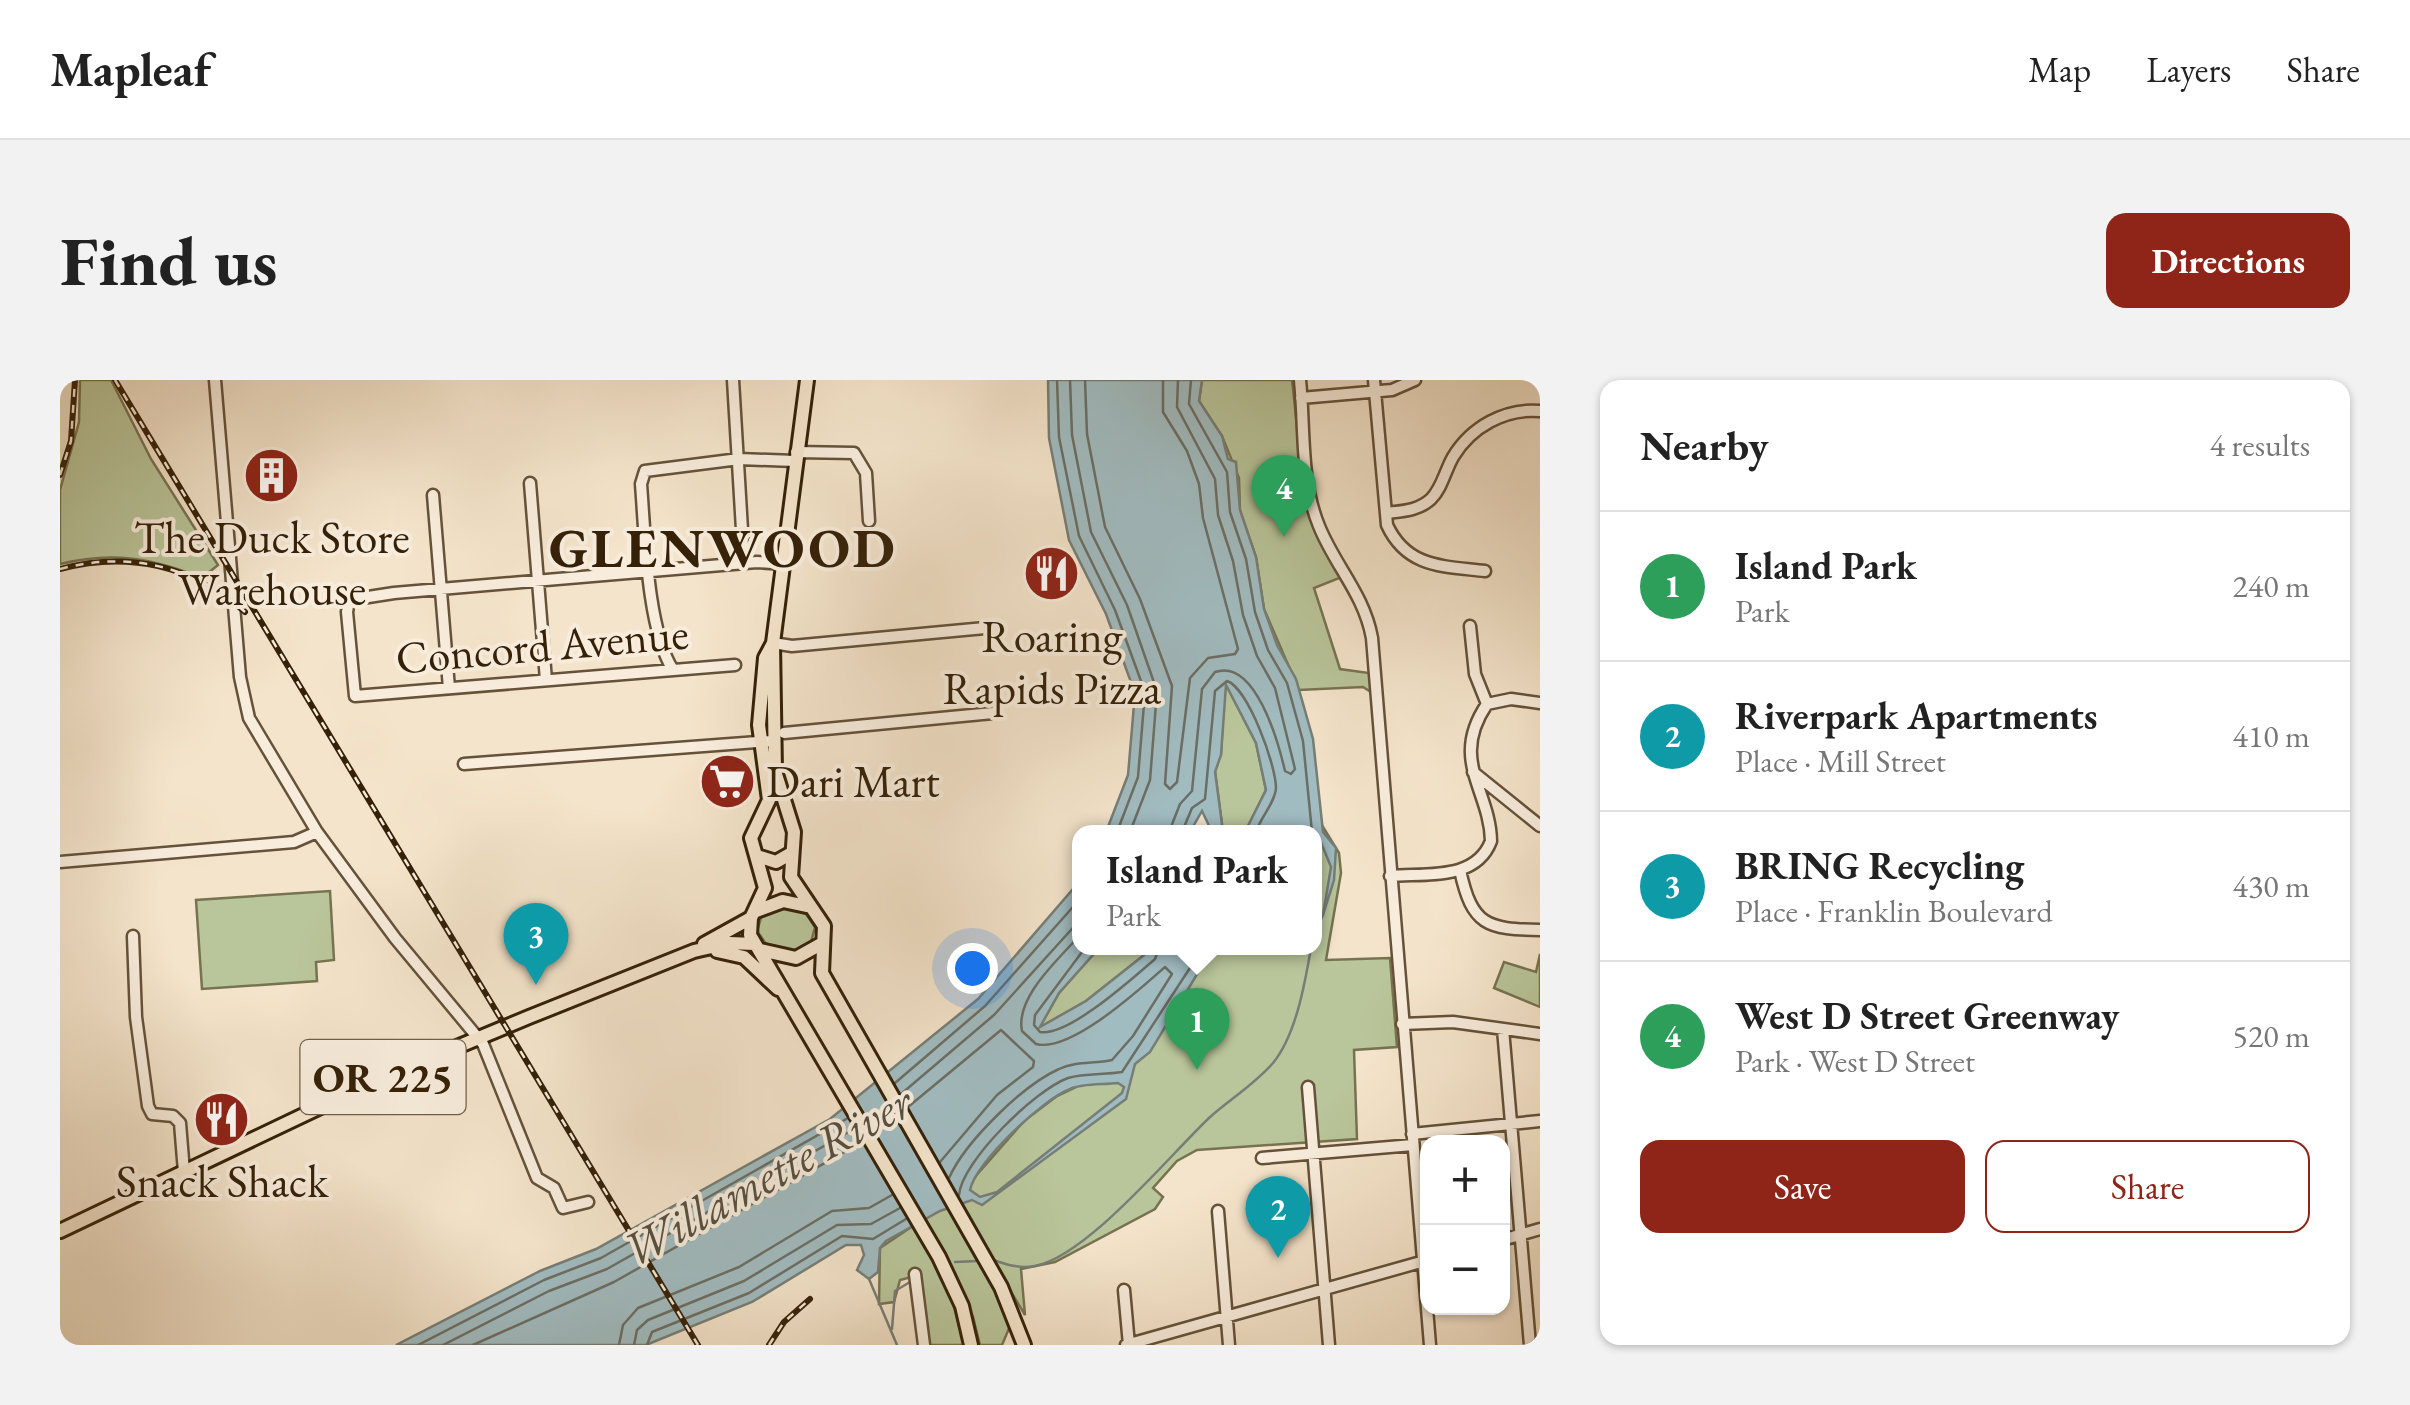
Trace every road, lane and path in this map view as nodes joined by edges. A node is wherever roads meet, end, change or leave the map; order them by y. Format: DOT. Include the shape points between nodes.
graph roads {
  1 [pos="215,380"];
  2 [pos="732,380"];
  3 [pos="808,380"];
  4 [pos="1300,380"];
  5 [pos="1415,380"];
  6 [pos="1375,386"];
  7 [pos="1302,398"];
  8 [pos="1540,411"];
  9 [pos="796,456"];
  10 [pos="738,460"];
  11 [pos="530,483"];
  12 [pos="433,495"];
  13 [pos="1386,513"];
  14 [pos="869,521"];
  15 [pos="744,563"];
  16 [pos="785,564"];
  17 [pos="1485,571"];
  18 [pos="648,572"];
  19 [pos="537,582"];
  20 [pos="442,589"];
  21 [pos="1470,626"];
  22 [pos="985,628"];
  23 [pos="773,643"];
  24 [pos="735,665"];
  25 [pos="673,670"];
  26 [pos="546,680"];
  27 [pos="449,688"];
  28 [pos="1538,699"];
  29 [pos="1487,704"];
  30 [pos="993,713"];
  31 [pos="772,739"];
  32 [pos="464,764"];
  33 [pos="1474,772"];
  34 [pos="762,820"];
  35 [pos="789,822"];
  36 [pos="1540,826"];
  37 [pos="316,832"];
  38 [pos="790,854"];
  39 [pos="756,856"];
  40 [pos="60,862"];
  41 [pos="1460,870"];
  42 [pos="1390,876"];
  43 [pos="813,908"];
  44 [pos="754,914"];
  45 [pos="1540,930"];
  46 [pos="133,936"];
  47 [pos="821,944"];
  48 [pos="757,947"];
  49 [pos="694,950"];
  50 [pos="802,1020"];
  51 [pos="1402,1024"];
  52 [pos="1503,1029"];
  53 [pos="1540,1034"];
  54 [pos="480,1038"];
  55 [pos="1308,1087"];
  56 [pos="1540,1121"];
  57 [pos="1512,1126"];
  58 [pos="1412,1139"];
  59 [pos="1313,1153"];
  60 [pos="1262,1158"];
  61 [pos="184,1172"];
  62 [pos="588,1202"];
  63 [pos="1218,1212"];
  64 [pos="1421,1225"];
  65 [pos="1540,1229"];
  66 [pos="60,1232"];
  67 [pos="1521,1234"];
  68 [pos="1510,1237"];
  69 [pos="1420,1262"];
  70 [pos="915,1274"];
  71 [pos="1324,1289"];
  72 [pos="1124,1290"];
  73 [pos="1428,1315"];
  74 [pos="1227,1316"];
  75 [pos="1533,1342"];
  76 [pos="924,1345"];
  77 [pos="974,1345"];
  78 [pos="1024,1345"];
  79 [pos="1128,1345"];
  80 [pos="1229,1345"];
  81 [pos="1329,1345"];
  82 [pos="1430,1345"];
  1 -- 37 [label="street" via="241,691 249,718"];
  2 -- 10 [label="street"];
  3 -- 9 [label="main road"];
  4 -- 7 [label="street"];
  5 -- 6 [label="street"];
  6 -- 7 [label="street"];
  6 -- 13 [label="street"];
  7 -- 42 [label="street" via="1314,511 1369,621"];
  8 -- 13 [label="street" via="1487,423 1462,444 1430,500"];
  9 -- 10 [label="street"];
  9 -- 14 [label="street" via="856,454 866,473"];
  9 -- 16 [label="main road"];
  10 -- 15 [label="street"];
  10 -- 18 [label="street" via="644,471"];
  11 -- 19 [label="street"];
  12 -- 20 [label="street"];
  13 -- 17 [label="street" via="1394,539 1415,560"];
  15 -- 16 [label="street"];
  15 -- 18 [label="street"];
  16 -- 23 [label="main road"];
  18 -- 19 [label="street"];
  18 -- 25 [label="street"];
  19 -- 20 [label="street"];
  19 -- 26 [label="street"];
  20 -- 27 [label="street"];
  20 -- 27 [label="street, Concord Avenue" via="349,600 355,696"];
  21 -- 29 [label="street" via="1475,674"];
  22 -- 23 [label="street"];
  23 -- 31 [label="main road" via="765,658"];
  24 -- 25 [label="street, Concord Avenue"];
  25 -- 26 [label="street, Concord Avenue"];
  26 -- 27 [label="street, Concord Avenue"];
  28 -- 29 [label="street"];
  29 -- 33 [label="street" via="1472,737"];
  30 -- 31 [label="street"];
  31 -- 32 [label="street"];
  31 -- 34 [label="main road"];
  31 -- 35 [label="main road"];
  33 -- 36 [label="street"];
  33 -- 41 [label="street" via="1491,841 1480,862"];
  34 -- 35 [label="main road"];
  34 -- 39 [label="main road" via="752,838"];
  35 -- 38 [label="main road"];
  37 -- 40 [label="street" via="294,842"];
  37 -- 54 [label="street"];
  38 -- 39 [label="main road" via="776,862"];
  38 -- 43 [label="main road" via="791,876"];
  39 -- 44 [label="main road" via="765,882"];
  41 -- 42 [label="street"];
  41 -- 45 [label="street" via="1470,906 1489,926"];
  42 -- 51 [label="street"];
  43 -- 44 [label="main road" via="783,901"];
  43 -- 47 [label="main road" via="824,926"];
  44 -- 48 [label="main road"];
  44 -- 49 [label="main road, OR 225"];
  46 -- 61 [label="street" via="148,1106 152,1114 180,1123"];
  47 -- 48 [label="main road" via="796,958"];
  47 -- 78 [label="main road" via="820,965 832,990 1002,1286"];
  48 -- 49 [label="main road, OR 225" via="729,943"];
  48 -- 50 [label="main road"];
  49 -- 50 [label="main road" via="748,960"];
  49 -- 54 [label="main road, OR 225"];
  50 -- 77 [label="main road" via="955,1288"];
  51 -- 52 [label="street"];
  51 -- 58 [label="street"];
  52 -- 53 [label="street"];
  52 -- 57 [label="street"];
  54 -- 61 [label="main road, OR 225"];
  54 -- 62 [label="street" via="537,1178 554,1188 563,1208"];
  55 -- 59 [label="street"];
  56 -- 57 [label="street"];
  57 -- 58 [label="street"];
  57 -- 67 [label="street"];
  58 -- 59 [label="street"];
  58 -- 64 [label="street"];
  59 -- 60 [label="street"];
  59 -- 71 [label="street"];
  61 -- 66 [label="main road, OR 225"];
  63 -- 74 [label="street"];
  65 -- 67 [label="street"];
  67 -- 68 [label="street"];
  67 -- 75 [label="street"];
  69 -- 71 [label="street"];
  70 -- 76 [label="street"];
  71 -- 74 [label="street"];
  71 -- 81 [label="street"];
  72 -- 79 [label="street"];
  73 -- 82 [label="street"];
  74 -- 79 [label="street"];
  74 -- 80 [label="street"];
}
